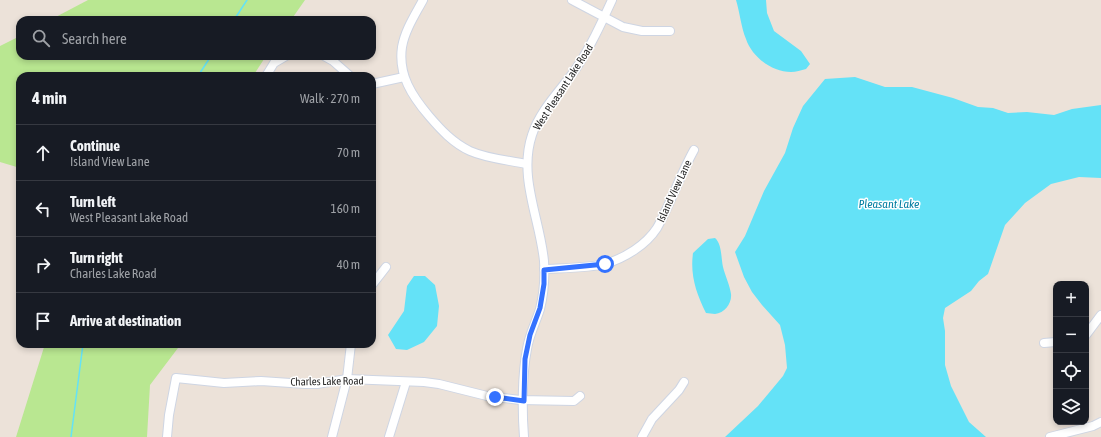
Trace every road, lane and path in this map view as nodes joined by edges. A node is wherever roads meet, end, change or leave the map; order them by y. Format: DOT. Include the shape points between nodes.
graph roads {
  1 [pos="423,0"];
  2 [pos="572,0"];
  3 [pos="612,0"];
  4 [pos="604,17"];
  5 [pos="670,31"];
  6 [pos="280,60"];
  7 [pos="330,60"];
  8 [pos="269,72"];
  9 [pos="345,72"];
  10 [pos="404,78"];
  11 [pos="376,83"];
  12 [pos="694,150"];
  13 [pos="527,164"];
  14 [pos="386,267"];
  15 [pos="544,270"];
  16 [pos="376,280"];
  17 [pos="1101,315"];
  18 [pos="1089,331"];
  19 [pos="1053,342"];
  20 [pos="1044,343"];
  21 [pos="350,348"];
  22 [pos="347,380"];
  23 [pos="406,382"];
  24 [pos="684,382"];
  25 [pos="580,396"];
  26 [pos="524,401"];
  27 [pos="1101,422"];
  28 [pos="167,437"];
  29 [pos="332,437"];
  30 [pos="389,437"];
  31 [pos="524,437"];
  32 [pos="642,437"];
  33 [pos="1050,437"];
  1 -- 10 [label="street" via="404,39"];
  2 -- 4 [label="street"];
  3 -- 4 [label="street, West Pleasant Lake Road"];
  4 -- 5 [label="street" via="632,30"];
  4 -- 13 [label="street, West Pleasant Lake Road" via="580,63 536,124 529,145"];
  6 -- 8 [label="street"];
  7 -- 9 [label="street"];
  10 -- 11 [label="street"];
  10 -- 13 [label="street" via="417,102 450,139 484,156"];
  12 -- 15 [label="street, Island View Lane" via="656,229 640,246 623,257 605,264"];
  13 -- 15 [label="street, West Pleasant Lake Road"];
  14 -- 16 [label="street"];
  15 -- 26 [label="street, West Pleasant Lake Road" via="540,308 525,359"];
  17 -- 18 [label="street"];
  19 -- 20 [label="street"];
  21 -- 22 [label="street"];
  22 -- 23 [label="street, Charles Lake Road"];
  22 -- 28 [label="street, Charles Lake Road" via="305,384 268,381 224,383 176,378"];
  22 -- 29 [label="street"];
  23 -- 26 [label="street, Charles Lake Road" via="439,384 487,396"];
  23 -- 30 [label="street"];
  24 -- 32 [label="street" via="652,419"];
  25 -- 26 [label="street, Charles Lake Road" via="574,401"];
  26 -- 31 [label="street, West Pleasant Lake Road"];
  27 -- 33 [label="street"];
}
